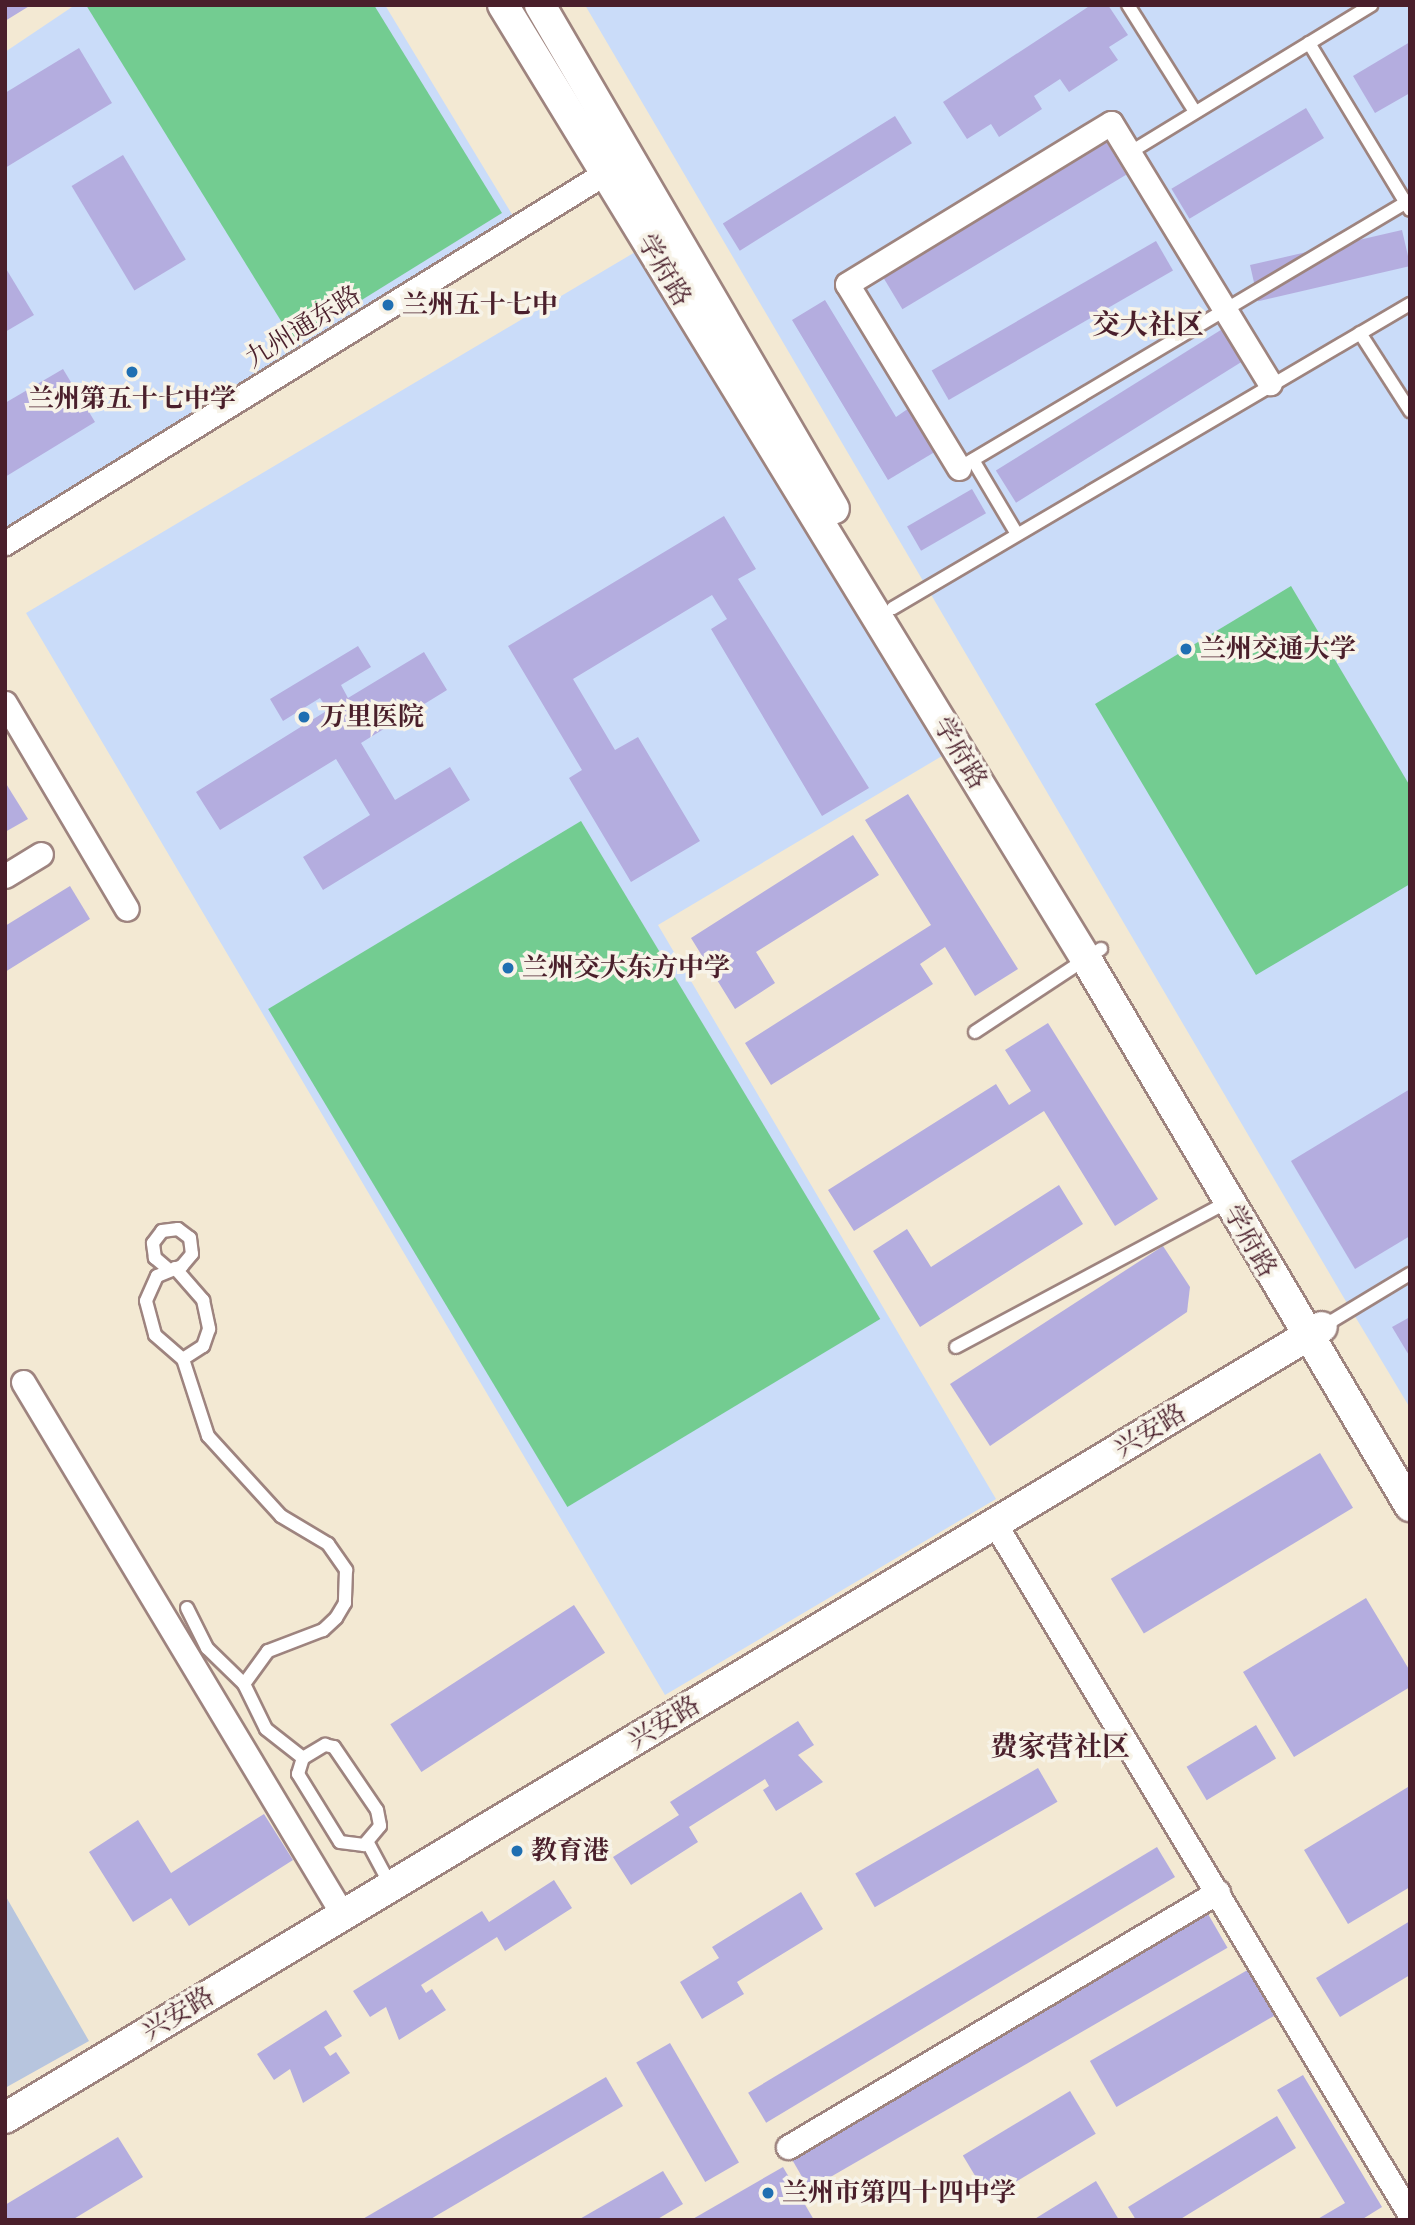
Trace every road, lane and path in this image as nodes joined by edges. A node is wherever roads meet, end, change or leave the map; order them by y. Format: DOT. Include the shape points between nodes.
graph roads {
  1 [pos="503,5"];
  2 [pos="540,5"];
  3 [pos="1128,5"];
  4 [pos="1371,5"];
  5 [pos="1309,43"];
  6 [pos="1195,112"];
  7 [pos="1129,153"];
  8 [pos="630,158"];
  9 [pos="606,174"];
  10 [pos="1408,204"];
  11 [pos="1410,304"];
  12 [pos="1224,307"];
  13 [pos="1360,333"];
  14 [pos="1270,383"];
  15 [pos="1410,411"];
  16 [pos="966,464"];
  17 [pos="1017,534"];
  18 [pos="5,543"];
  19 [pos="893,608"];
  20 [pos="5,703"];
  21 [pos="41,854"];
  22 [pos="5,876"];
  23 [pos="127,909"];
  24 [pos="1093,954"];
  25 [pos="975,1032"];
  26 [pos="1227,1202"];
  27 [pos="1410,1274"];
  28 [pos="1314,1332"];
  29 [pos="956,1347"];
  30 [pos="183,1359"];
  31 [pos="23,1382"];
  32 [pos="1410,1470"];
  33 [pos="1410,1506"];
  34 [pos="995,1524"];
  35 [pos="187,1608"];
  36 [pos="244,1684"];
  37 [pos="303,1758"];
  38 [pos="368,1843"];
  39 [pos="391,1886"];
  40 [pos="1218,1892"];
  41 [pos="343,1915"];
  42 [pos="5,2118"];
  43 [pos="788,2147"];
  44 [pos="1410,2215"];
  1 -- 9 [label="street, 学府路"];
  2 -- 8 [label="street, 学府路"];
  3 -- 6 [label="lane"];
  4 -- 5 [label="lane"];
  5 -- 6 [label="lane"];
  5 -- 10 [label="lane"];
  6 -- 7 [label="lane"];
  7 -- 12 [label="street"];
  7 -- 16 [label="street" via="1111,122 847,284"];
  8 -- 9 [label="street, 九州通东路"];
  8 -- 19 [label="street, 学府路"];
  9 -- 18 [label="street, 九州通东路"];
  9 -- 24 [label="street, 学府路"];
  10 -- 12 [label="lane"];
  11 -- 13 [label="lane"];
  12 -- 14 [label="street"];
  12 -- 16 [label="lane"];
  13 -- 14 [label="lane"];
  13 -- 15 [label="lane"];
  14 -- 17 [label="lane"];
  16 -- 17 [label="lane"];
  17 -- 19 [label="lane"];
  19 -- 24 [label="street, 学府路"];
  20 -- 23 [label="street"];
  21 -- 22 [label="street"];
  24 -- 25 [label="lane"];
  24 -- 26 [label="street, 学府路"];
  24 -- 28 [label="street, 学府路"];
  26 -- 28 [label="street, 学府路"];
  26 -- 29 [label="lane"];
  27 -- 28 [label="lane"];
  28 -- 32 [label="street, 学府路"];
  28 -- 33 [label="street, 学府路"];
  28 -- 34 [label="street, 兴安路"];
  30 -- 30 [label="lane" via="203,1346 209,1329 203,1300 171,1268 151,1284 146,1301 155,1335"];
  30 -- 36 [label="lane" via="208,1436 281,1516 328,1544 346,1570 345,1603 336,1618 323,1630 268,1651"];
  31 -- 41 [label="street"];
  34 -- 39 [label="street, 兴安路"];
  34 -- 40 [label="street"];
  35 -- 36 [label="lane" via="207,1648"];
  36 -- 37 [label="lane" via="266,1729"];
  37 -- 38 [label="lane" via="298,1774 340,1842"];
  37 -- 38 [label="lane" via="316,1747 334,1747 380,1818"];
  38 -- 39 [label="lane"];
  39 -- 41 [label="street, 兴安路"];
  40 -- 43 [label="street"];
  40 -- 44 [label="street"];
  41 -- 42 [label="street, 兴安路"];
}
